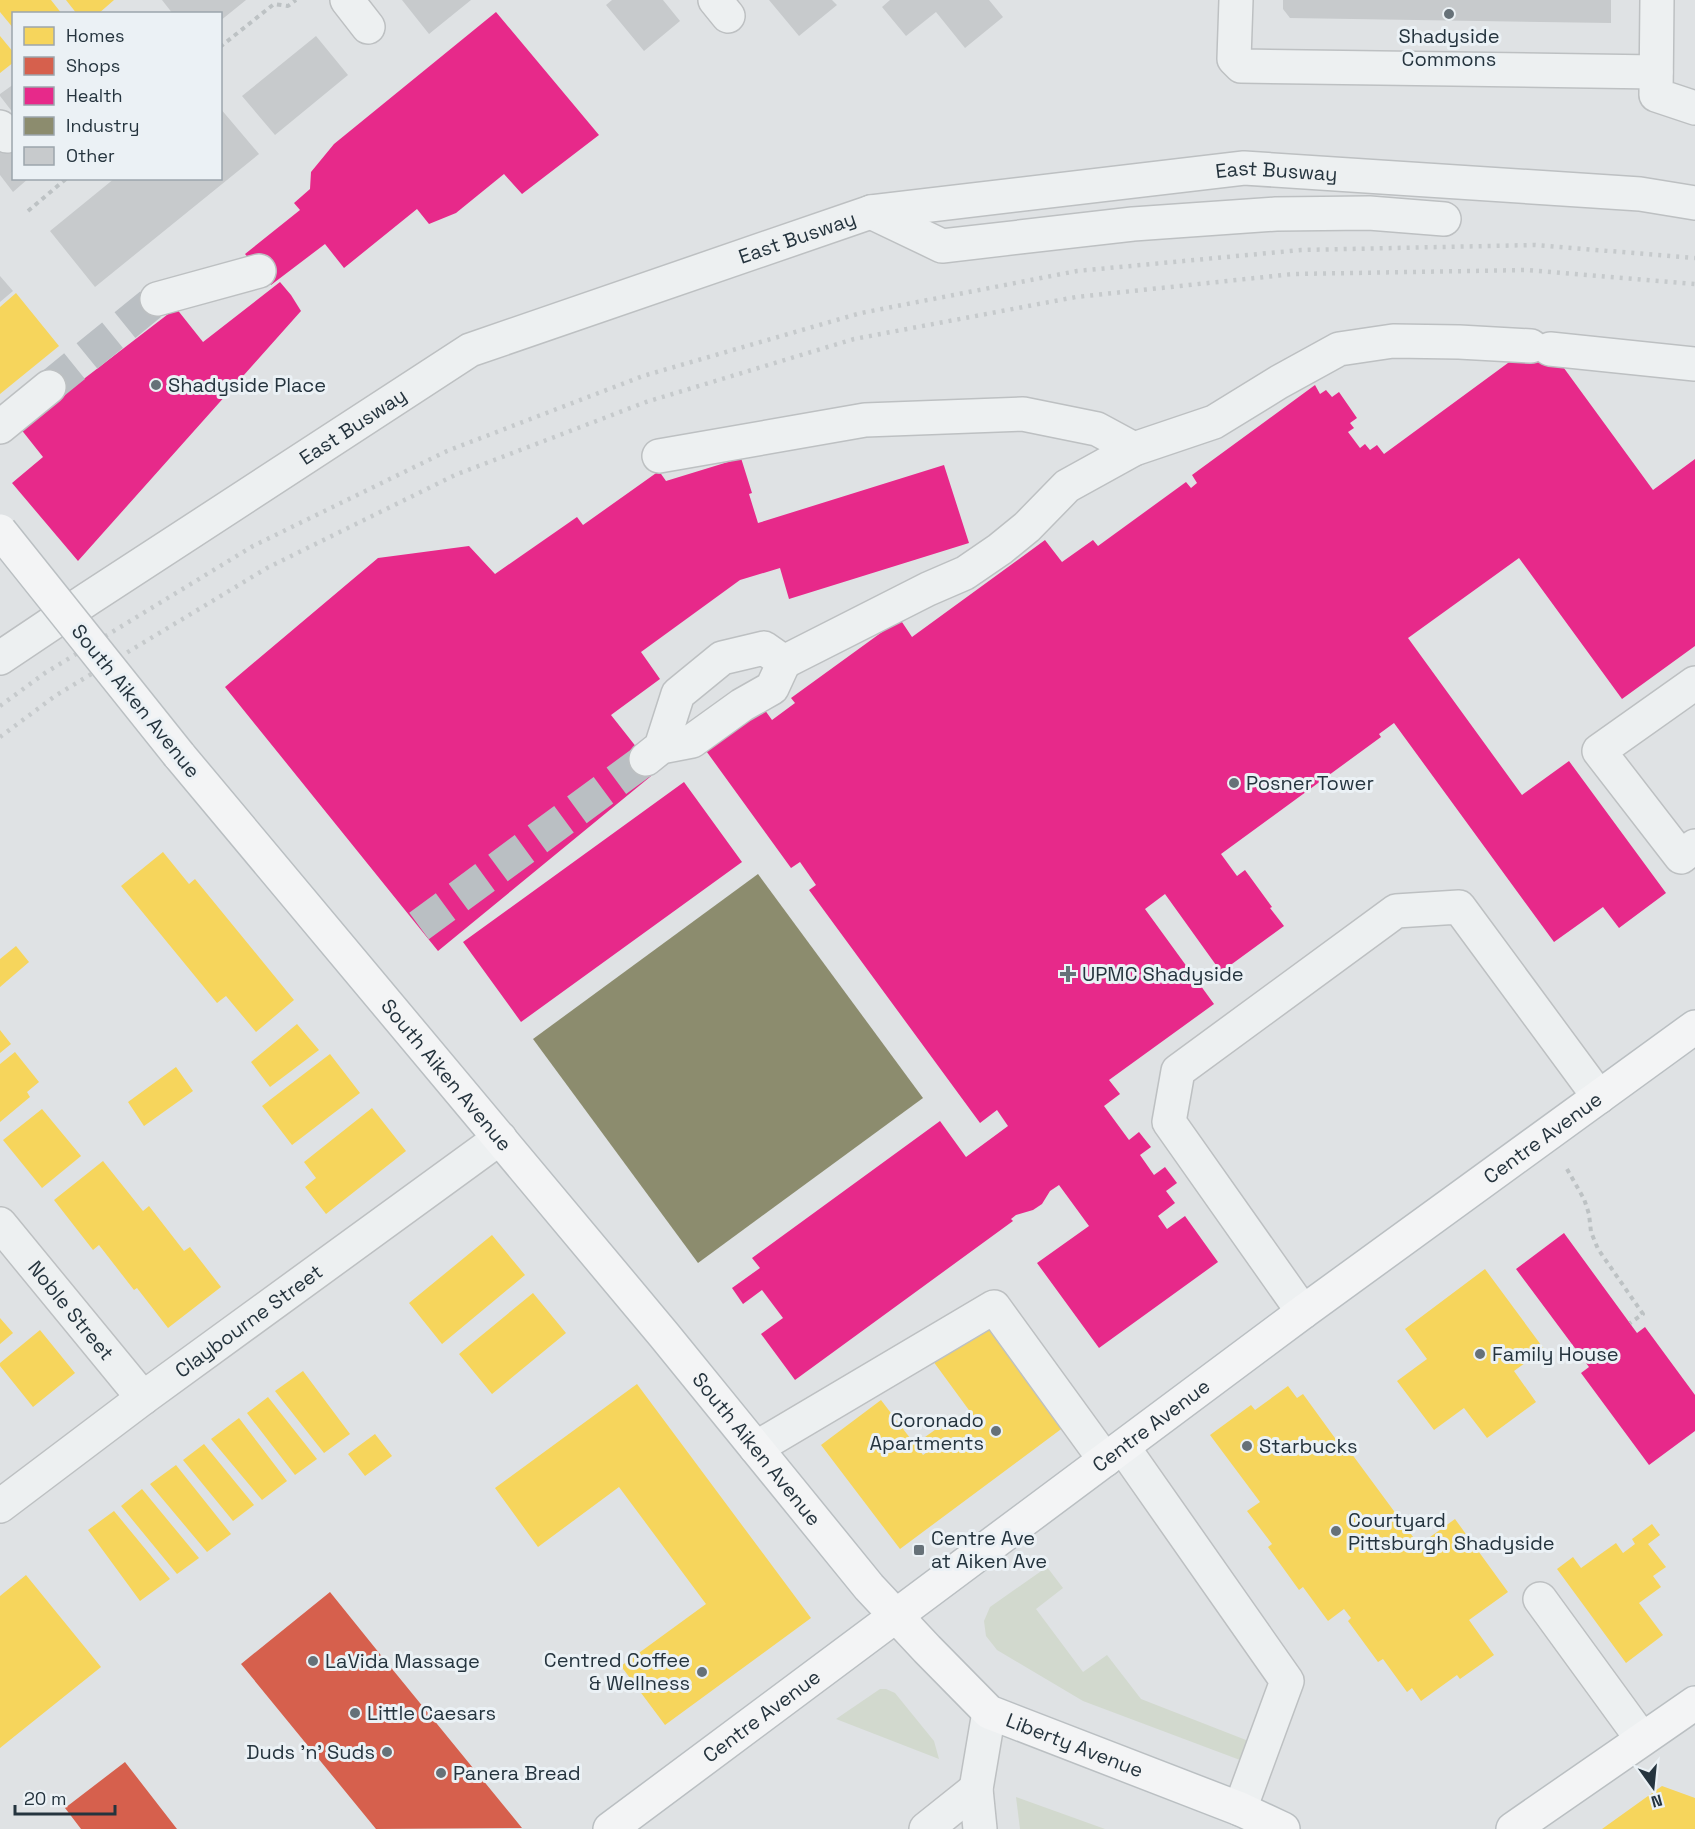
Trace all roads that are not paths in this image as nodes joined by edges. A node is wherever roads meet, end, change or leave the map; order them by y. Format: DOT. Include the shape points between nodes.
graph roads {
  1 [pos="347,0"];
  2 [pos="1236,0"];
  3 [pos="1657,0"];
  4 [pos="368,27"];
  5 [pos="1656,83"];
  6 [pos="1695,108"];
  7 [pos="1695,203"];
  8 [pos="871,212"];
  9 [pos="1444,219"];
  10 [pos="259,271"];
  11 [pos="157,299"];
  12 [pos="1695,364"];
  13 [pos="49,387"];
  14 [pos="0,427"];
  15 [pos="1134,449"];
  16 [pos="659,456"];
  17 [pos="0,531"];
  18 [pos="0,658"];
  19 [pos="784,662"];
  20 [pos="1695,683"];
  21 [pos="1695,846"];
  22 [pos="1695,1027"];
  23 [pos="1599,1097"];
  24 [pos="500,1138"];
  25 [pos="0,1224"];
  26 [pos="1303,1312"];
  27 [pos="143,1398"];
  28 [pos="756,1448"];
  29 [pos="1114,1453"];
  30 [pos="0,1506"];
  31 [pos="1540,1599"];
  32 [pos="895,1616"];
  33 [pos="1695,1703"];
  34 [pos="989,1712"];
  35 [pos="1642,1739"];
  36 [pos="976,1789"];
  37 [pos="1240,1809"];
  38 [pos="610,1829"];
  39 [pos="926,1829"];
  40 [pos="980,1829"];
  41 [pos="1283,1829"];
  42 [pos="1513,1829"];
  1 -- 4 [label="street"];
  2 -- 5 [label="street" via="1234,59 1241,66"];
  3 -- 5 [label="street"];
  5 -- 6 [label="street"];
  7 -- 8 [label="street, East Busway" via="1640,194 1244,168"];
  8 -- 9 [label="street" via="942,246 1133,224 1276,214 1369,213"];
  8 -- 18 [label="street, East Busway" via="470,350"];
  10 -- 11 [label="street"];
  12 -- 15 [label="street" via="1459,342 1393,341 1339,349 1214,422"];
  13 -- 14 [label="street"];
  15 -- 16 [label="street" via="1097,429 1023,414 864,420"];
  15 -- 19 [label="street" via="1067,486 1027,527 965,573"];
  17 -- 24 [label="main road, South Aiken Avenue, bridge" via="179,755"];
  19 -- 19 [label="street" via="772,688 692,741 654,753 678,694 722,658 764,648"];
  20 -- 21 [label="street" via="1599,751 1681,857"];
  22 -- 23 [label="main road, Centre Avenue"];
  23 -- 26 [label="main road, Centre Avenue"];
  23 -- 26 [label="street" via="1459,907 1396,911 1178,1071 1169,1122"];
  24 -- 27 [label="street, Claybourne Street"];
  24 -- 28 [label="main road, South Aiken Avenue"];
  25 -- 27 [label="street, Noble Street"];
  26 -- 29 [label="main road, Centre Avenue"];
  27 -- 30 [label="street, Claybourne Street"];
  28 -- 29 [label="street" via="994,1307"];
  28 -- 32 [label="main road, South Aiken Avenue"];
  29 -- 32 [label="main road, Centre Avenue"];
  29 -- 37 [label="street" via="1287,1681"];
  31 -- 35 [label="street"];
  32 -- 34 [label="main road, Liberty Avenue"];
  32 -- 38 [label="main road, Centre Avenue"];
  33 -- 35 [label="main road"];
  34 -- 36 [label="street"];
  34 -- 37 [label="main road, Liberty Avenue"];
  35 -- 42 [label="main road"];
  36 -- 39 [label="street"];
  36 -- 40 [label="street"];
  37 -- 41 [label="main road, Liberty Avenue"];
}
